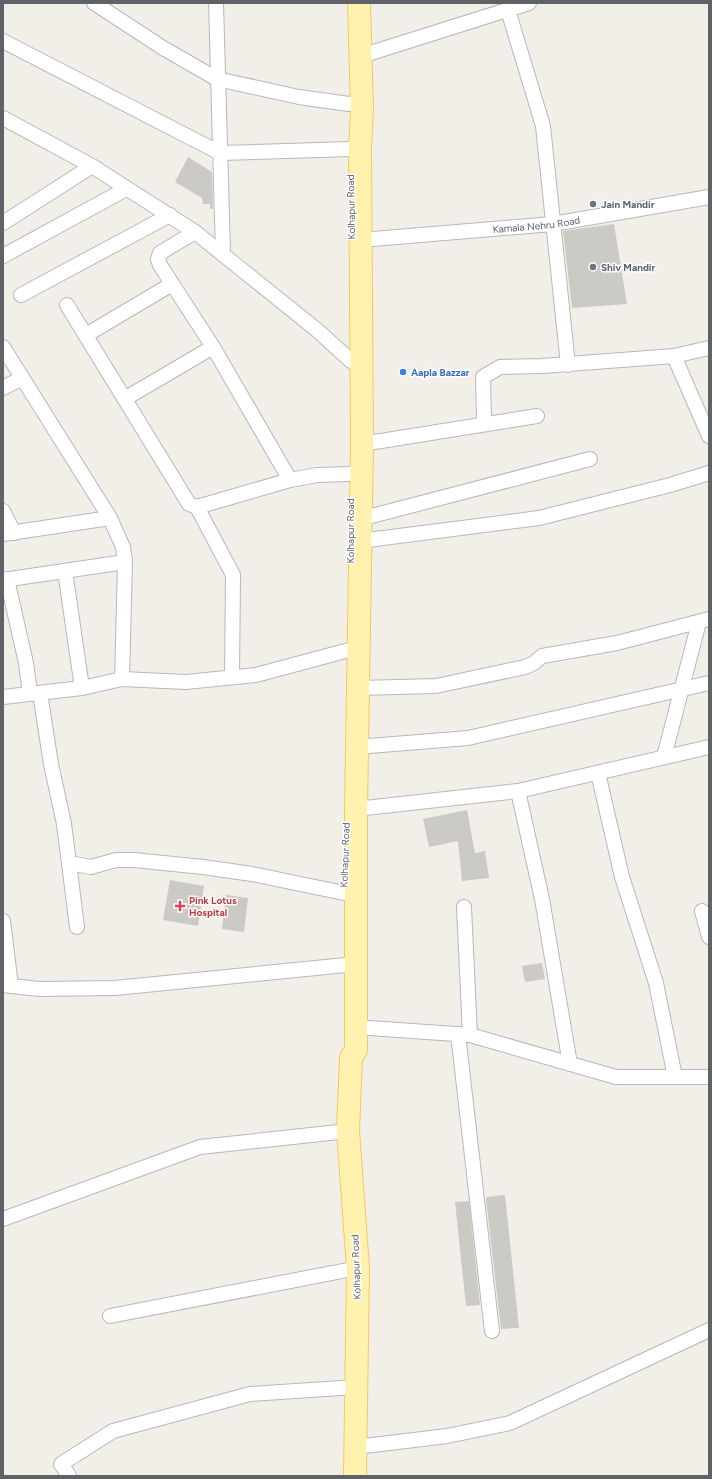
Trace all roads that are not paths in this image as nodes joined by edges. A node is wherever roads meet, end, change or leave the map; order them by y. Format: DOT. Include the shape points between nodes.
graph roads {
  1 [pos="94,3"];
  2 [pos="216,3"];
  3 [pos="347,3"];
  4 [pos="359,3"];
  5 [pos="529,3"];
  6 [pos="508,10"];
  7 [pos="3,41"];
  8 [pos="361,56"];
  9 [pos="217,79"];
  10 [pos="349,104"];
  11 [pos="3,118"];
  12 [pos="350,149"];
  13 [pos="220,153"];
  14 [pos="92,166"];
  15 [pos="126,189"];
  16 [pos="709,197"];
  17 [pos="170,215"];
  18 [pos="3,223"];
  19 [pos="553,224"];
  20 [pos="195,232"];
  21 [pos="361,240"];
  22 [pos="223,254"];
  23 [pos="3,256"];
  24 [pos="172,284"];
  25 [pos="21,295"];
  26 [pos="67,305"];
  27 [pos="86,335"];
  28 [pos="3,347"];
  29 [pos="213,347"];
  30 [pos="709,348"];
  31 [pos="674,356"];
  32 [pos="351,360"];
  33 [pos="568,365"];
  34 [pos="22,378"];
  35 [pos="3,388"];
  36 [pos="126,398"];
  37 [pos="537,416"];
  38 [pos="484,424"];
  39 [pos="709,436"];
  40 [pos="362,444"];
  41 [pos="590,460"];
  42 [pos="355,472"];
  43 [pos="709,473"];
  44 [pos="290,480"];
  45 [pos="197,507"];
  46 [pos="3,511"];
  47 [pos="110,518"];
  48 [pos="360,519"];
  49 [pos="8,533"];
  50 [pos="360,541"];
  51 [pos="126,562"];
  52 [pos="65,571"];
  53 [pos="5,580"];
  54 [pos="704,620"];
  55 [pos="349,650"];
  56 [pos="232,677"];
  57 [pos="122,679"];
  58 [pos="709,683"];
  59 [pos="82,688"];
  60 [pos="359,688"];
  61 [pos="682,689"];
  62 [pos="35,693"];
  63 [pos="3,697"];
  64 [pos="357,747"];
  65 [pos="709,747"];
  66 [pos="664,757"];
  67 [pos="598,772"];
  68 [pos="518,791"];
  69 [pos="356,809"];
  70 [pos="69,863"];
  71 [pos="344,893"];
  72 [pos="464,907"];
  73 [pos="702,911"];
  74 [pos="3,921"];
  75 [pos="77,927"];
  76 [pos="709,938"];
  77 [pos="350,964"];
  78 [pos="7,986"];
  79 [pos="355,1027"];
  80 [pos="464,1034"];
  81 [pos="351,1058"];
  82 [pos="570,1064"];
  83 [pos="675,1077"];
  84 [pos="709,1077"];
  85 [pos="348,1131"];
  86 [pos="3,1219"];
  87 [pos="358,1268"];
  88 [pos="110,1316"];
  89 [pos="709,1330"];
  90 [pos="492,1331"];
  91 [pos="356,1387"];
  92 [pos="356,1447"];
  93 [pos="69,1476"];
  94 [pos="355,1476"];
  1 -- 9 [label="street" via="163,48"];
  2 -- 9 [label="street"];
  3 -- 10 [label="main road, Kolhapur Road"];
  4 -- 8 [label="main road, Kolhapur Road"];
  5 -- 6 [label="street"];
  6 -- 8 [label="street"];
  6 -- 19 [label="street" via="543,126"];
  7 -- 13 [label="street"];
  8 -- 21 [label="main road, Kolhapur Road"];
  9 -- 10 [label="street" via="300,97"];
  9 -- 13 [label="street"];
  10 -- 12 [label="main road, Kolhapur Road"];
  11 -- 14 [label="street"];
  12 -- 13 [label="street"];
  12 -- 32 [label="main road, Kolhapur Road" via="353,335"];
  13 -- 22 [label="street"];
  14 -- 15 [label="street"];
  14 -- 18 [label="street"];
  15 -- 17 [label="street"];
  15 -- 23 [label="street"];
  16 -- 19 [label="street, Kamala Nehru Road"];
  17 -- 20 [label="street"];
  17 -- 25 [label="street"];
  19 -- 21 [label="street, Kamala Nehru Road"];
  19 -- 33 [label="street"];
  20 -- 22 [label="street"];
  20 -- 24 [label="street" via="160,253 160,265"];
  21 -- 40 [label="main road, Kolhapur Road"];
  22 -- 32 [label="street"];
  24 -- 27 [label="street"];
  24 -- 29 [label="street"];
  26 -- 27 [label="street"];
  27 -- 36 [label="street"];
  28 -- 34 [label="street"];
  29 -- 36 [label="street"];
  29 -- 44 [label="street"];
  30 -- 31 [label="street"];
  31 -- 33 [label="street"];
  31 -- 39 [label="street"];
  32 -- 42 [label="main road, Kolhapur Road"];
  33 -- 38 [label="street" via="500,367 483,377"];
  34 -- 35 [label="street"];
  34 -- 47 [label="street"];
  36 -- 45 [label="street" via="189,504"];
  37 -- 38 [label="street"];
  38 -- 40 [label="street"];
  40 -- 42 [label="main road, Kolhapur Road"];
  41 -- 48 [label="street"];
  42 -- 44 [label="street"];
  42 -- 48 [label="main road, Kolhapur Road"];
  42 -- 55 [label="main road, Kolhapur Road"];
  43 -- 50 [label="street" via="539,518"];
  44 -- 45 [label="street"];
  45 -- 56 [label="street" via="234,575"];
  46 -- 49 [label="street"];
  47 -- 49 [label="street"];
  47 -- 51 [label="street"];
  48 -- 50 [label="main road, Kolhapur Road"];
  50 -- 60 [label="main road, Kolhapur Road"];
  51 -- 52 [label="street"];
  51 -- 57 [label="street"];
  52 -- 53 [label="street"];
  52 -- 59 [label="street"];
  53 -- 62 [label="street"];
  54 -- 60 [label="street" via="617,643 542,656 525,667 436,686"];
  54 -- 61 [label="street"];
  55 -- 56 [label="street" via="256,675"];
  55 -- 71 [label="main road, Kolhapur Road"];
  56 -- 57 [label="street" via="186,682"];
  57 -- 59 [label="street"];
  58 -- 61 [label="street"];
  59 -- 62 [label="street"];
  60 -- 64 [label="main road, Kolhapur Road"];
  61 -- 64 [label="street" via="468,738"];
  61 -- 66 [label="street"];
  62 -- 63 [label="street"];
  62 -- 70 [label="street" via="64,824"];
  64 -- 69 [label="main road, Kolhapur Road"];
  65 -- 66 [label="street"];
  66 -- 67 [label="street"];
  67 -- 68 [label="street"];
  67 -- 83 [label="street" via="622,877 656,983"];
  68 -- 69 [label="street"];
  68 -- 82 [label="street" via="542,900"];
  69 -- 77 [label="main road, Kolhapur Road"];
  70 -- 71 [label="street" via="91,868 116,860 134,860 203,867 252,874"];
  70 -- 75 [label="street"];
  71 -- 77 [label="main road, Kolhapur Road"];
  72 -- 80 [label="street"];
  73 -- 76 [label="street"];
  74 -- 78 [label="street"];
  77 -- 78 [label="street" via="115,988 40,990"];
  77 -- 79 [label="main road, Kolhapur Road"];
  77 -- 81 [label="main road, Kolhapur Road" via="346,1048"];
  79 -- 80 [label="street"];
  79 -- 81 [label="main road, Kolhapur Road" via="356,1050"];
  80 -- 82 [label="street"];
  80 -- 90 [label="street"];
  81 -- 85 [label="main road, Kolhapur Road"];
  82 -- 83 [label="street" via="616,1077"];
  83 -- 84 [label="street"];
  85 -- 86 [label="street" via="200,1147"];
  85 -- 87 [label="main road, Kolhapur Road"];
  87 -- 88 [label="street"];
  87 -- 91 [label="main road, Kolhapur Road"];
  89 -- 92 [label="street" via="510,1423 447,1436"];
  91 -- 92 [label="main road, Kolhapur Road"];
  91 -- 93 [label="street" via="250,1394 113,1431 62,1464"];
  92 -- 94 [label="main road, Kolhapur Road"];
}
